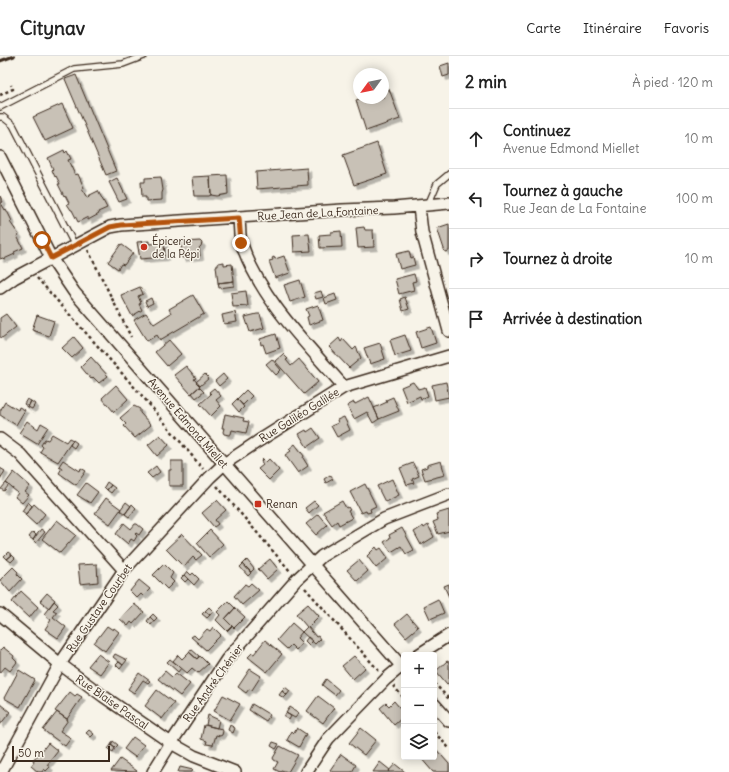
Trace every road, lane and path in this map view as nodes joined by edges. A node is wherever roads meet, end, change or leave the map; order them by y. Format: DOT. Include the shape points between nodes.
graph roads {
  1 [pos="144,56"];
  2 [pos="11,85"];
  3 [pos="0,94"];
  4 [pos="0,107"];
  5 [pos="0,118"];
  6 [pos="0,157"];
  7 [pos="449,174"];
  8 [pos="449,203"];
  9 [pos="424,206"];
  10 [pos="239,218"];
  11 [pos="75,246"];
  12 [pos="51,258"];
  13 [pos="0,288"];
  14 [pos="449,331"];
  15 [pos="449,356"];
  16 [pos="344,388"];
  17 [pos="0,440"];
  18 [pos="224,464"];
  19 [pos="449,494"];
  20 [pos="313,565"];
  21 [pos="124,570"];
  22 [pos="0,614"];
  23 [pos="449,635"];
  24 [pos="423,652"];
  25 [pos="60,664"];
  26 [pos="401,664"];
  27 [pos="401,668"];
  28 [pos="437,685"];
  29 [pos="449,699"];
  30 [pos="437,707"];
  31 [pos="449,721"];
  32 [pos="437,735"];
  33 [pos="171,742"];
  34 [pos="449,748"];
  35 [pos="1,772"];
  36 [pos="153,772"];
  37 [pos="235,772"];
  38 [pos="306,772"];
  1 -- 4 [label="lane" via="122,64 74,69"];
  2 -- 3 [label="path" via="13,89"];
  5 -- 11 [label="lane" via="3,117 13,124"];
  6 -- 12 [label="street, Avenue Edmond Miellet"];
  7 -- 9 [label="lane" via="437,184"];
  8 -- 9 [label="street, Rue Jean de La Fontaine"];
  9 -- 10 [label="street, Rue Jean de La Fontaine"];
  9 -- 14 [label="street" via="422,232"];
  10 -- 11 [label="street, Rue Jean de La Fontaine" via="121,225 110,227"];
  10 -- 16 [label="street" via="241,243 259,283 283,318"];
  11 -- 12 [label="street, Rue Jean de La Fontaine"];
  12 -- 13 [label="street, Rue Jean de La Fontaine"];
  12 -- 18 [label="street, Avenue Edmond Miellet" via="74,292"];
  15 -- 16 [label="street, Rue Galiléo Galilée"];
  16 -- 18 [label="street, Rue Galiléo Galilée"];
  17 -- 21 [label="street" via="20,454"];
  18 -- 20 [label="street, Avenue Edmond Miellet"];
  18 -- 21 [label="street, Rue Gustave Courbet"];
  19 -- 20 [label="street, Rue André Chénier" via="384,519 322,556"];
  20 -- 26 [label="street, Avenue Edmond Miellet"];
  20 -- 33 [label="street, Rue André Chénier" via="297,579 227,659"];
  21 -- 25 [label="street, Rue Gustave Courbet"];
  22 -- 25 [label="street, Rue Blaise Pascal"];
  23 -- 24 [label="street"];
  25 -- 33 [label="street, Rue Blaise Pascal"];
  25 -- 35 [label="street, Rue Gustave Courbet"];
  27 -- 38 [label="street" via="386,679 328,739"];
  28 -- 29 [label="path"];
  30 -- 31 [label="street"];
  32 -- 34 [label="path"];
  33 -- 36 [label="street, Rue André Chénier"];
  33 -- 37 [label="street, Rue Blaise Pascal" via="194,756"];
}
